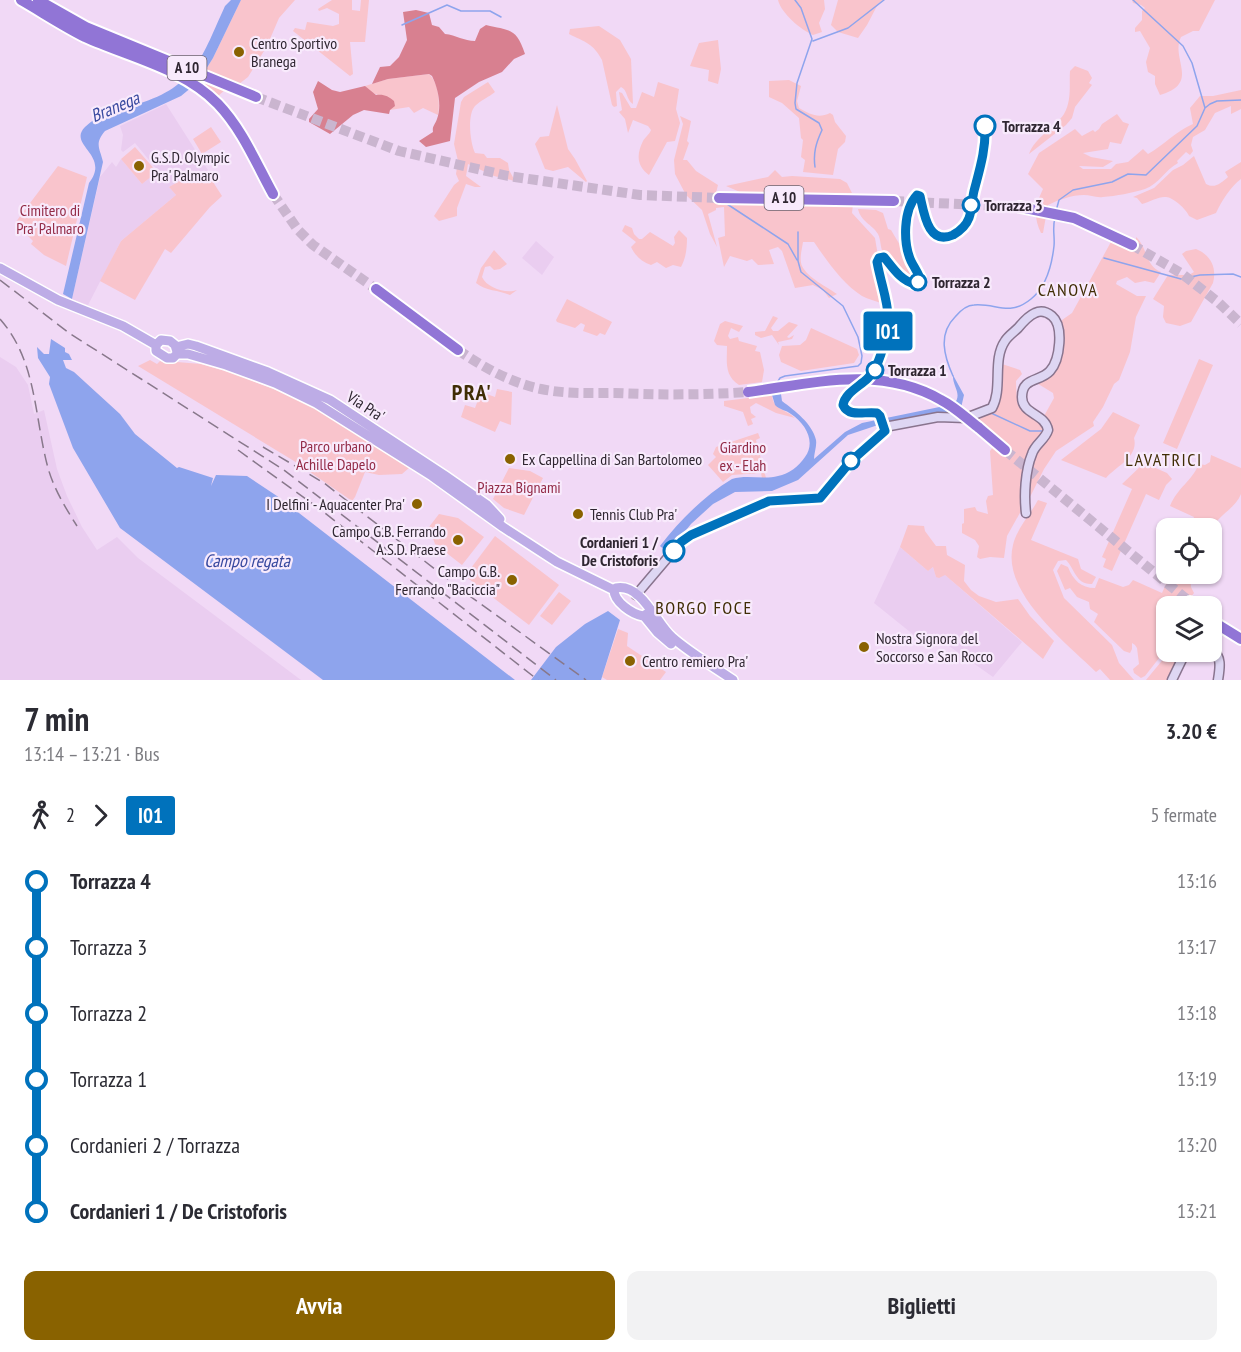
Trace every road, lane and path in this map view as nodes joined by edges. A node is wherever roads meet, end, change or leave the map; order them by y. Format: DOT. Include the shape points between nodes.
graph roads {
  1 [pos="21,0"];
  2 [pos="38,0"];
  3 [pos="115,45"];
  4 [pos="256,97"];
  5 [pos="273,194"];
  6 [pos="718,198"];
  7 [pos="894,201"];
  8 [pos="1020,207"];
  9 [pos="1132,245"];
  10 [pos="0,268"];
  11 [pos="376,289"];
  12 [pos="156,345"];
  13 [pos="177,350"];
  14 [pos="458,350"];
  15 [pos="748,392"];
  16 [pos="1005,450"];
  17 [pos="485,509"];
  18 [pos="1026,513"];
  19 [pos="614,590"];
  20 [pos="636,595"];
  21 [pos="648,613"];
  22 [pos="1222,627"];
  23 [pos="1241,639"];
  24 [pos="1181,662"];
  25 [pos="1220,662"];
  26 [pos="723,680"];
  27 [pos="733,680"];
  28 [pos="1172,680"];
  29 [pos="1218,680"];
  1 -- 3 [label="highway, A 10" via="82,36"];
  2 -- 3 [label="highway, A 10"];
  3 -- 4 [label="highway, A 10"];
  3 -- 5 [label="highway, A 10" via="192,82 215,101 234,123"];
  6 -- 7 [label="highway, A 10"];
  8 -- 9 [label="highway" via="1074,218"];
  10 -- 12 [label="main road"];
  11 -- 14 [label="highway"];
  12 -- 13 [label="main road" via="164,340 173,343"];
  12 -- 13 [label="main road" via="156,351 164,356 173,358"];
  13 -- 17 [label="main road, Via Pra'" via="296,393"];
  13 -- 17 [label="main road, Via Pra'" via="188,344 225,356 330,400 423,460"];
  15 -- 16 [label="highway, bridge" via="854,378 885,380 935,396"];
  17 -- 19 [label="main road, Via Pra'" via="557,562"];
  18 -- 20 [label="street" via="1032,454 1048,430 1044,420 1027,411 1022,393 1025,384 1046,375 1056,361 1058,324 1049,313 1041,311 1005,341 992,408 966,418 938,417 890,426 850,462 820,498 769,501 691,535"];
  19 -- 20 [label="main road" via="624,588"];
  19 -- 21 [label="main road" via="619,602 636,615"];
  20 -- 21 [label="main road" via="650,606"];
  21 -- 26 [label="main road" via="669,642"];
  21 -- 27 [label="main road" via="672,637"];
  22 -- 23 [label="highway"];
  24 -- 28 [label="street"];
  25 -- 29 [label="street"];
}
